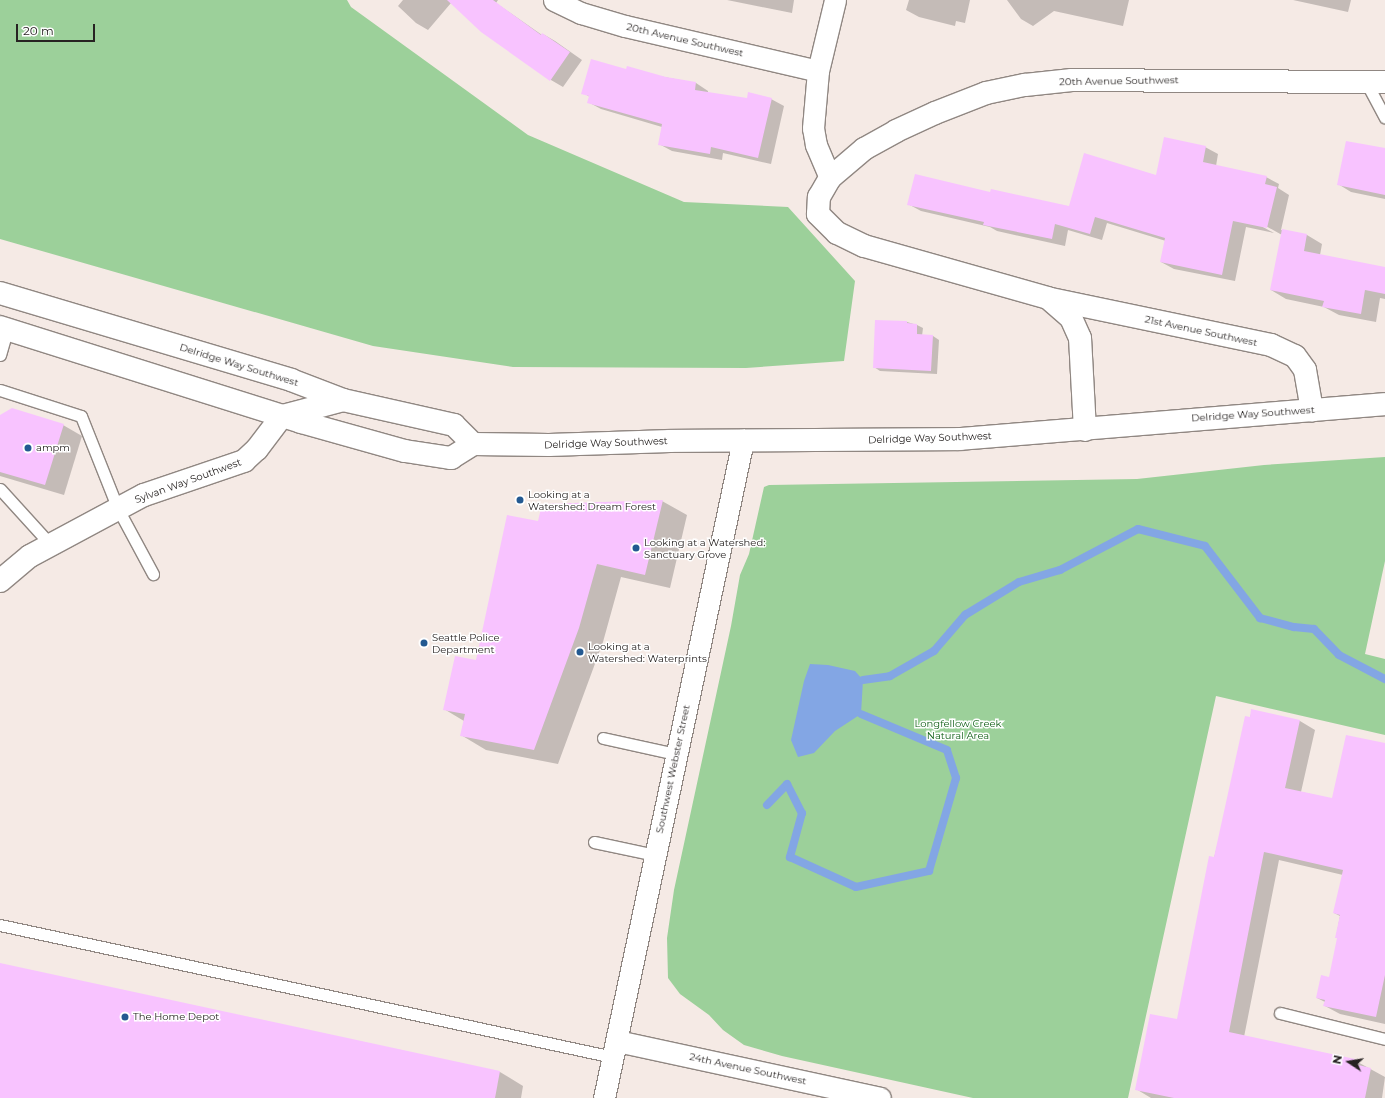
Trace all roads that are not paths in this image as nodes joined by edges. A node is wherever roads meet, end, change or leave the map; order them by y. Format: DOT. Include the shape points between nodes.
graph roads {
  1 [pos="554,0"];
  2 [pos="835,0"];
  3 [pos="818,71"];
  4 [pos="1375,82"];
  5 [pos="1385,117"];
  6 [pos="830,178"];
  7 [pos="0,293"];
  8 [pos="1048,298"];
  9 [pos="4,328"];
  10 [pos="0,355"];
  11 [pos="0,390"];
  12 [pos="343,400"];
  13 [pos="1385,404"];
  14 [pos="1312,410"];
  15 [pos="282,416"];
  16 [pos="1085,430"];
  17 [pos="743,440"];
  18 [pos="473,444"];
  19 [pos="0,489"];
  20 [pos="118,509"];
  21 [pos="51,545"];
  22 [pos="153,574"];
  23 [pos="0,581"];
  24 [pos="602,738"];
  25 [pos="676,754"];
  26 [pos="594,842"];
  27 [pos="655,855"];
  28 [pos="0,925"];
  29 [pos="1280,1013"];
  30 [pos="1385,1039"];
  31 [pos="615,1049"];
  32 [pos="604,1098"];
  33 [pos="880,1098"];
  1 -- 3 [label="street, 20th Avenue Southwest" via="581,13 625,26"];
  2 -- 3 [label="street"];
  3 -- 6 [label="street" via="813,128 816,145"];
  4 -- 5 [label="lane"];
  4 -- 6 [label="main road, 20th Avenue Southwest" via="1072,80 1025,85 986,94 896,131 864,149"];
  6 -- 8 [label="main road, 21st Avenue Southwest" via="819,197 818,214 837,233 871,248"];
  7 -- 12 [label="main road, Delridge Way Southwest" via="291,380"];
  8 -- 14 [label="main road, 21st Avenue Southwest" via="1271,345 1295,356 1305,370"];
  8 -- 16 [label="main road, 21st Avenue Southwest" via="1071,318 1080,338"];
  9 -- 10 [label="lane"];
  9 -- 15 [label="main road"];
  11 -- 20 [label="lane" via="81,416"];
  12 -- 15 [label="main road"];
  12 -- 18 [label="main road, Delridge Way Southwest" via="454,425"];
  13 -- 14 [label="main road, Delridge Way Southwest"];
  14 -- 16 [label="main road, Delridge Way Southwest" via="1170,420"];
  15 -- 18 [label="main road" via="398,449 451,458"];
  15 -- 20 [label="main road, Sylvan Way Southwest" via="257,449 244,461 144,495"];
  16 -- 17 [label="main road, Delridge Way Southwest" via="960,439"];
  17 -- 18 [label="main road, Delridge Way Southwest" via="549,445"];
  17 -- 25 [label="street, Southwest Webster Street"];
  19 -- 21 [label="lane"];
  20 -- 21 [label="main road, Sylvan Way Southwest"];
  20 -- 22 [label="lane"];
  21 -- 23 [label="main road, Sylvan Way Southwest" via="30,556"];
  24 -- 25 [label="lane"];
  25 -- 27 [label="street, Southwest Webster Street"];
  26 -- 27 [label="lane"];
  27 -- 31 [label="street, Southwest Webster Street"];
  28 -- 31 [label="lane"];
  29 -- 30 [label="lane"];
  31 -- 32 [label="street, Southwest Webster Street"];
  31 -- 33 [label="street, 24th Avenue Southwest"];
}
